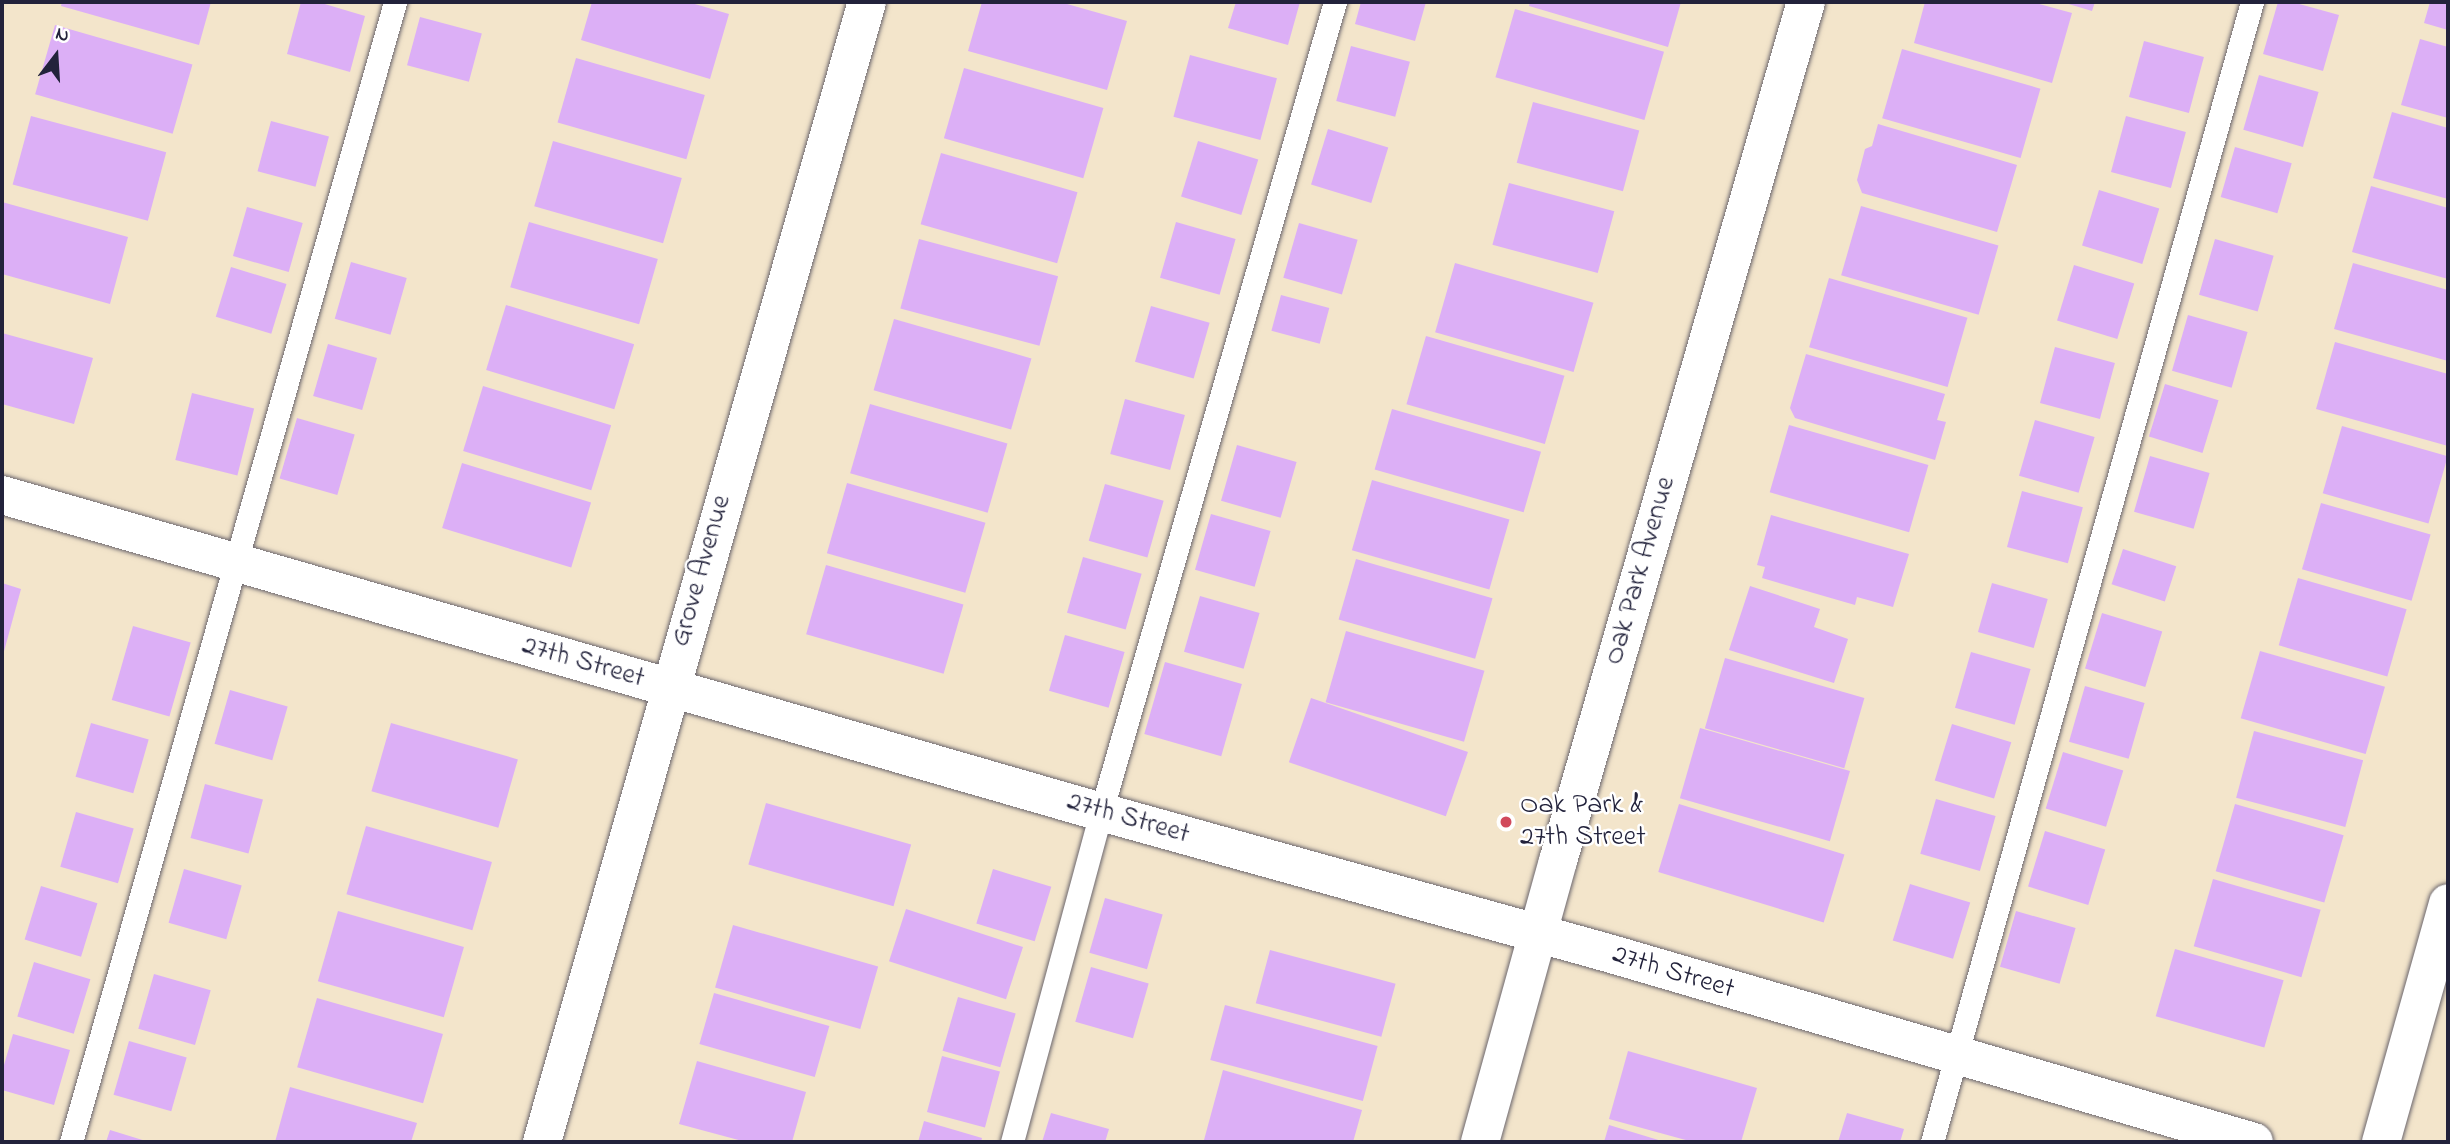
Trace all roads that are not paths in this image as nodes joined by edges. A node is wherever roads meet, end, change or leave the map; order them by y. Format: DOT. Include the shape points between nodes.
graph roads {
  1 [pos="395,2"];
  2 [pos="867,2"];
  3 [pos="1335,2"];
  4 [pos="1806,2"];
  5 [pos="2252,2"];
  6 [pos="2,495"];
  7 [pos="237,561"];
  8 [pos="669,688"];
  9 [pos="1101,812"];
  10 [pos="2448,903"];
  11 [pos="1538,936"];
  12 [pos="1956,1057"];
  13 [pos="71,1142"];
  14 [pos="542,1142"];
  15 [pos="1012,1142"];
  16 [pos="1480,1142"];
  17 [pos="1932,1142"];
  18 [pos="2254,1142"];
  19 [pos="2381,1142"];
  1 -- 7 [label="lane"];
  2 -- 8 [label="street, Grove Avenue"];
  3 -- 9 [label="lane"];
  4 -- 11 [label="street, Oak Park Avenue"];
  5 -- 12 [label="lane"];
  6 -- 7 [label="street, 27th Street"];
  7 -- 8 [label="street, 27th Street"];
  7 -- 13 [label="lane"];
  8 -- 9 [label="street, 27th Street"];
  8 -- 14 [label="street, Grove Avenue"];
  9 -- 11 [label="street, 27th Street"];
  9 -- 15 [label="lane"];
  10 -- 19 [label="street"];
  11 -- 12 [label="street, 27th Street"];
  11 -- 16 [label="street, Oak Park Avenue"];
  12 -- 17 [label="lane"];
  12 -- 18 [label="street, 27th Street"];
}
